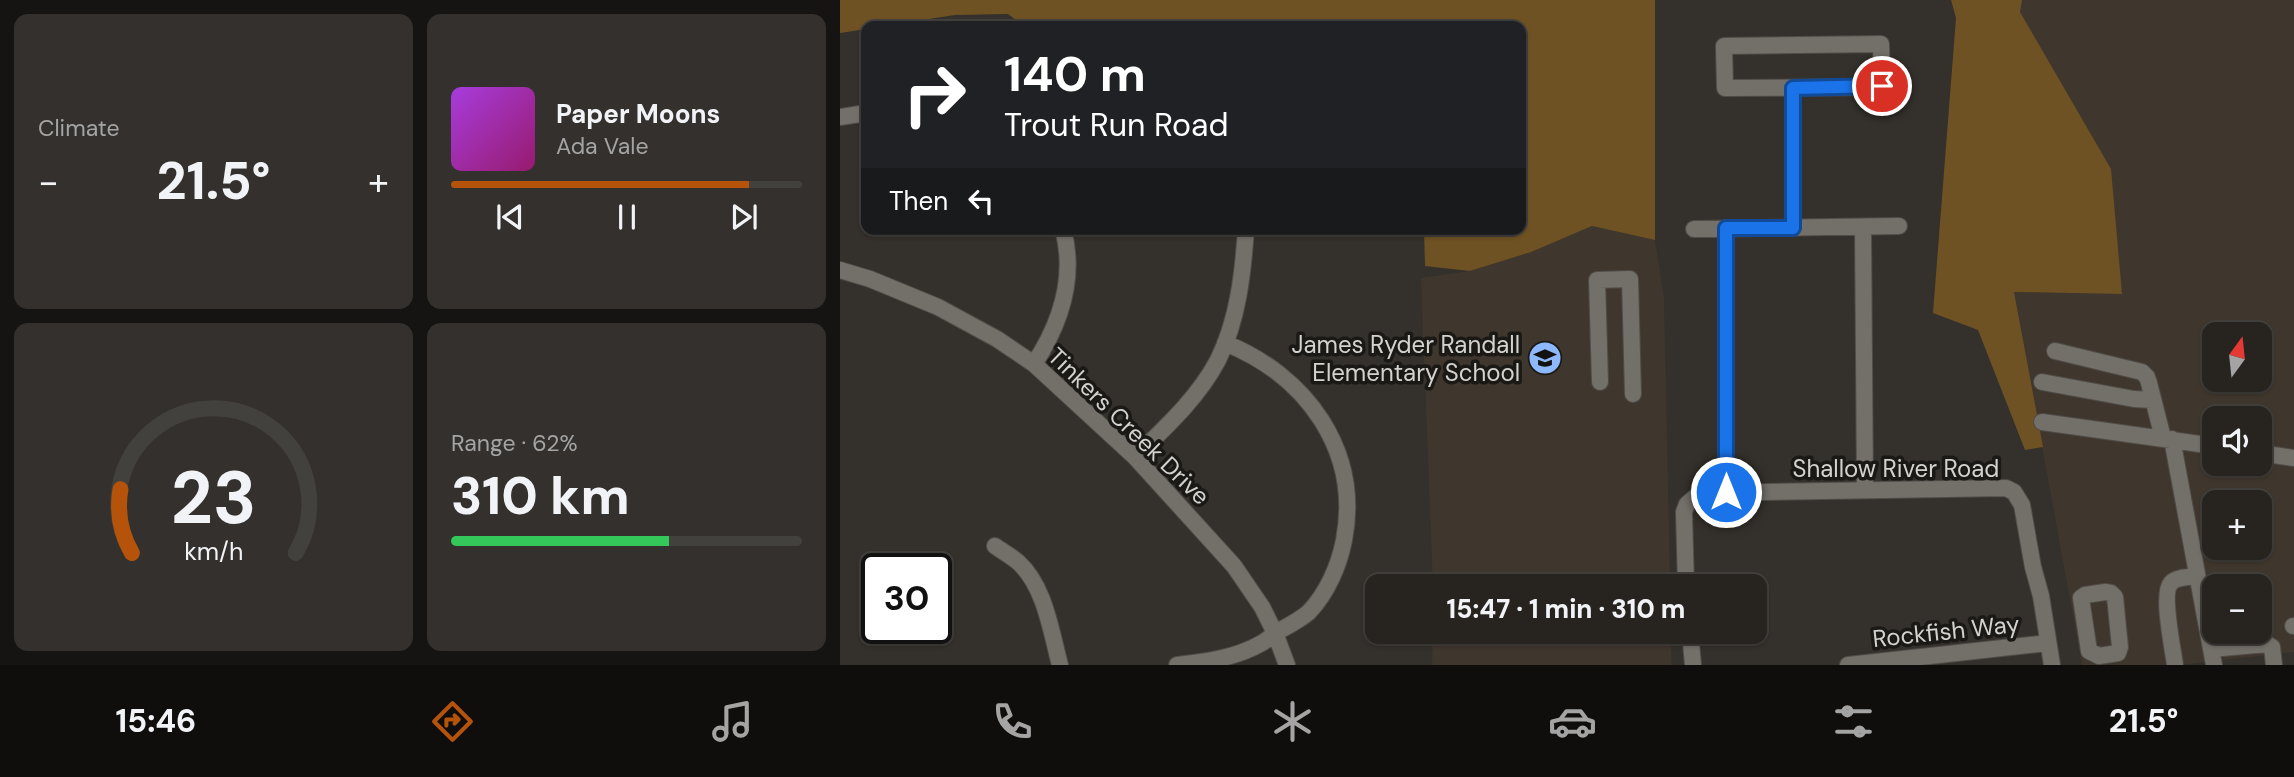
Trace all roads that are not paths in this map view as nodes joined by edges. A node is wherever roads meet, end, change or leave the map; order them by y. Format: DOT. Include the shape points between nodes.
graph roads {
  1 [pos="1793,88"];
  2 [pos="861,114"];
  3 [pos="840,117"];
  4 [pos="1899,226"];
  5 [pos="1863,227"];
  6 [pos="1726,228"];
  7 [pos="1793,228"];
  8 [pos="1694,229"];
  9 [pos="1064,235"];
  10 [pos="1245,235"];
  11 [pos="840,270"];
  12 [pos="1225,343"];
  13 [pos="2055,351"];
  14 [pos="1034,364"];
  15 [pos="1600,382"];
  16 [pos="2042,382"];
  17 [pos="1633,394"];
  18 [pos="2153,400"];
  19 [pos="2042,422"];
  20 [pos="2168,438"];
  21 [pos="2202,444"];
  22 [pos="2272,455"];
  23 [pos="1135,457"];
  24 [pos="2294,458"];
  25 [pos="1865,490"];
  26 [pos="1726,492"];
  27 [pos="995,546"];
  28 [pos="1686,574"];
  29 [pos="2197,576"];
  30 [pos="1275,633"];
  31 [pos="2048,643"];
  32 [pos="1691,644"];
  33 [pos="2212,657"];
  34 [pos="1060,665"];
  35 [pos="1177,665"];
  36 [pos="1287,665"];
  37 [pos="1693,665"];
  38 [pos="1848,665"];
  39 [pos="2052,665"];
  40 [pos="2175,665"];
  41 [pos="2274,665"];
  1 -- 1 [label="street" via="1882,86 1881,44 1724,46 1725,88"];
  1 -- 7 [label="street"];
  2 -- 3 [label="street"];
  4 -- 5 [label="street"];
  5 -- 7 [label="street"];
  5 -- 25 [label="street"];
  6 -- 7 [label="street"];
  6 -- 8 [label="street"];
  6 -- 26 [label="street"];
  9 -- 14 [label="street" via="1069,263 1064,300 1054,331"];
  10 -- 12 [label="street" via="1241,284"];
  11 -- 14 [label="street, Tinkers Creek Drive" via="946,311"];
  12 -- 23 [label="street" via="1181,412"];
  12 -- 30 [label="street" via="1256,358 1304,397 1332,440 1347,484 1344,538 1331,579 1307,613"];
  13 -- 18 [label="street" via="2142,372"];
  14 -- 23 [label="street, Tinkers Creek Drive"];
  15 -- 17 [label="street" via="1597,280 1630,279"];
  16 -- 18 [label="street"];
  18 -- 20 [label="street"];
  19 -- 20 [label="street"];
  20 -- 21 [label="street"];
  20 -- 29 [label="street"];
  22 -- 24 [label="street"];
  23 -- 30 [label="street, Tinkers Creek Drive" via="1239,572"];
  25 -- 26 [label="street, Shallow River Road"];
  25 -- 31 [label="street, Shallow River Road" via="2006,488 2014,492 2022,505"];
  26 -- 28 [label="street, Shallow River Road" via="1700,493 1686,504"];
  27 -- 34 [label="street" via="1019,563 1031,579"];
  29 -- 33 [label="street"];
  29 -- 40 [label="street" via="2174,580 2166,595"];
  30 -- 35 [label="street" via="1247,650"];
  30 -- 36 [label="street, Tinkers Creek Drive"];
  31 -- 38 [label="street, Rockfish Way"];
  31 -- 39 [label="street, Shallow River Road"];
  32 -- 37 [label="street"];
  33 -- 41 [label="street" via="2267,644"];
}
